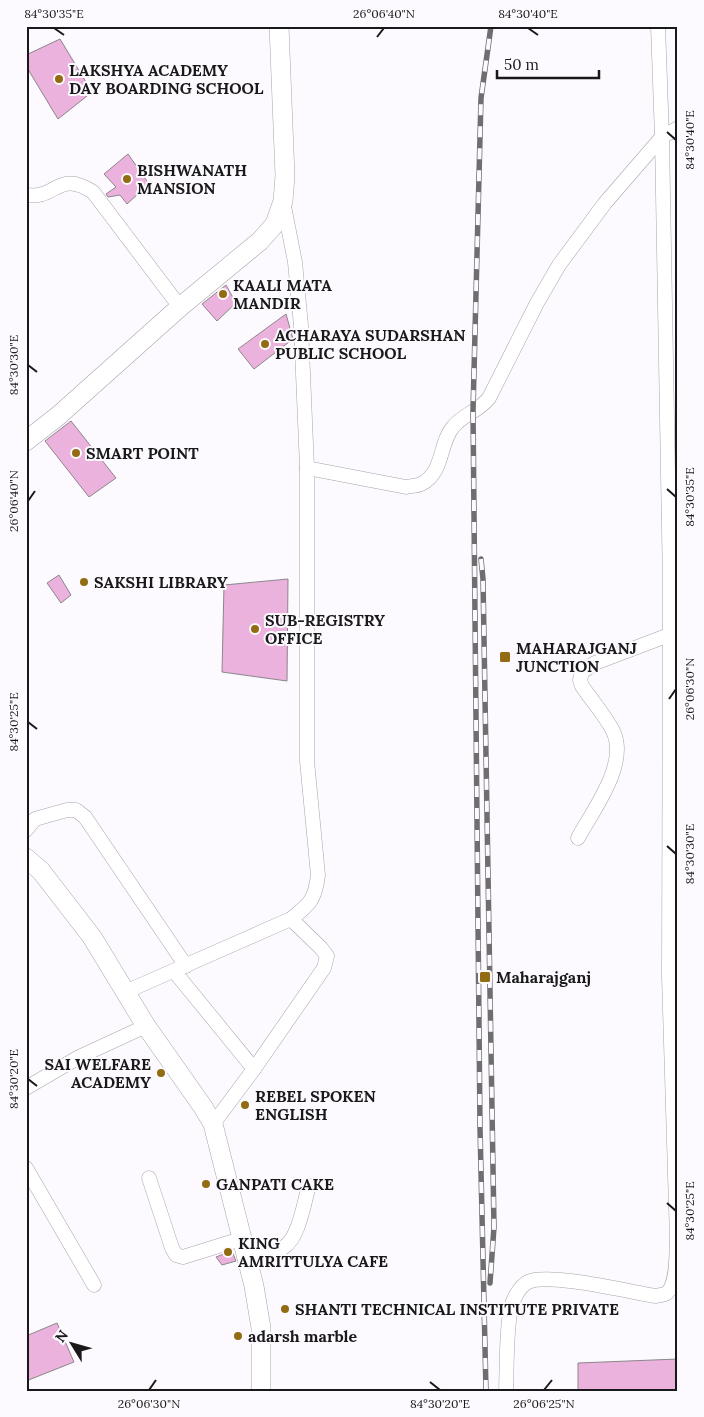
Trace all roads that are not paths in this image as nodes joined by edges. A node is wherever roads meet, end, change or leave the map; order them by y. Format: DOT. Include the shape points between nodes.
graph roads {
  1 [pos="279,26"];
  2 [pos="658,26"];
  3 [pos="678,128"];
  4 [pos="662,137"];
  5 [pos="26,195"];
  6 [pos="283,201"];
  7 [pos="180,307"];
  8 [pos="26,440"];
  9 [pos="307,468"];
  10 [pos="674,582"];
  11 [pos="669,635"];
  12 [pos="26,830"];
  13 [pos="578,838"];
  14 [pos="26,858"];
  15 [pos="673,893"];
  16 [pos="291,919"];
  17 [pos="180,968"];
  18 [pos="125,992"];
  19 [pos="146,1026"];
  20 [pos="254,1069"];
  21 [pos="26,1088"];
  22 [pos="213,1124"];
  23 [pos="26,1168"];
  24 [pos="149,1178"];
  25 [pos="309,1186"];
  26 [pos="241,1239"];
  27 [pos="247,1260"];
  28 [pos="94,1285"];
  29 [pos="260,1391"];
  30 [pos="506,1391"];
  1 -- 6 [label="street" via="285,176"];
  2 -- 4 [label="street"];
  3 -- 4 [label="street"];
  4 -- 9 [label="street" via="605,203 559,265 536,303 489,398 452,428 442,460 432,475 421,485 406,487"];
  4 -- 10 [label="street"];
  5 -- 7 [label="street" via="39,196 71,182 93,192"];
  6 -- 7 [label="street" via="275,224 260,241"];
  6 -- 9 [label="street" via="298,292"];
  7 -- 8 [label="street" via="58,416"];
  9 -- 16 [label="street" via="307,761 318,875 316,893"];
  10 -- 11 [label="street"];
  11 -- 13 [label="street" via="595,663 582,672 582,686 614,733 617,755 609,783"];
  11 -- 15 [label="street"];
  12 -- 17 [label="street" via="35,819 67,810 76,810 85,817"];
  14 -- 18 [label="street" via="41,871 79,919"];
  15 -- 30 [label="street" via="669,976 677,1239 671,1288 656,1296 556,1279 527,1282 512,1306"];
  16 -- 17 [label="street"];
  16 -- 20 [label="street" via="327,956 324,968"];
  17 -- 18 [label="street"];
  17 -- 20 [label="street"];
  18 -- 19 [label="street"];
  19 -- 21 [label="street" via="95,1049"];
  19 -- 22 [label="street"];
  20 -- 22 [label="street"];
  22 -- 26 [label="street"];
  23 -- 28 [label="street"];
  24 -- 26 [label="street" via="176,1255 183,1257"];
  25 -- 27 [label="street" via="291,1241 279,1250"];
  26 -- 27 [label="street"];
  27 -- 29 [label="street" via="261,1328"];
}
